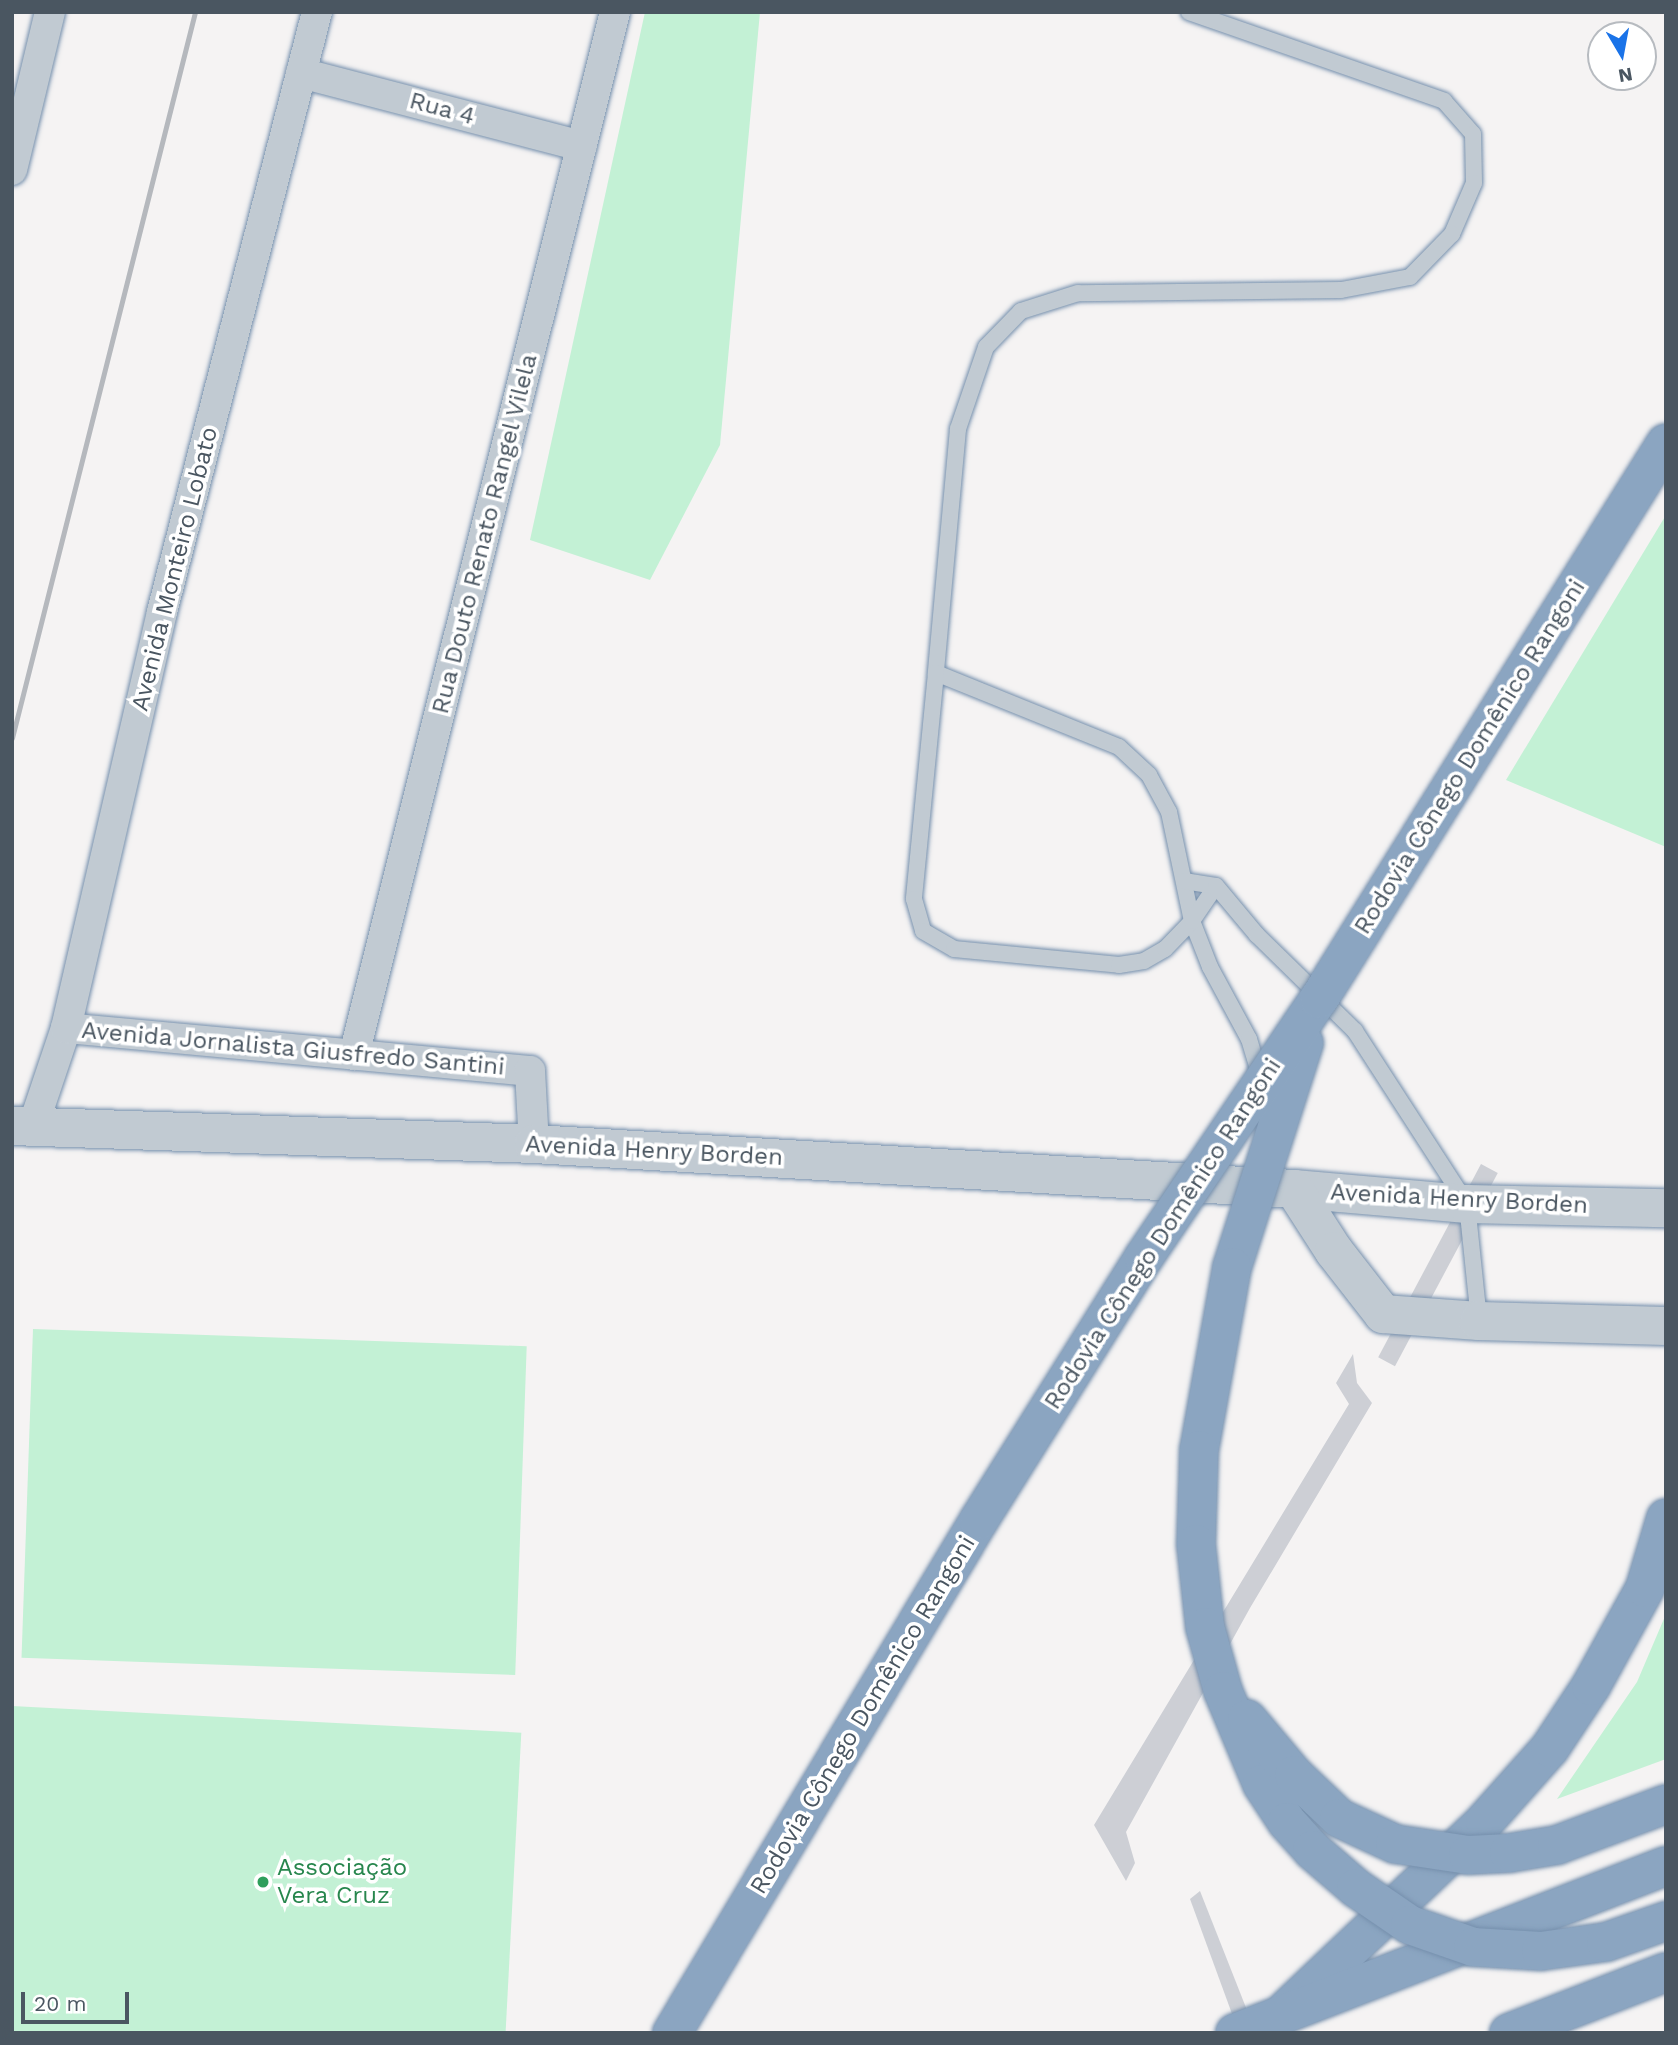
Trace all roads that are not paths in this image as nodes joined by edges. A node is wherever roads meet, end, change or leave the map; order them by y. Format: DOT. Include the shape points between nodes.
graph roads {
  1 [pos="50,12"];
  2 [pos="317,12"];
  3 [pos="615,12"];
  4 [pos="1189,12"];
  5 [pos="301,73"];
  6 [pos="582,146"];
  7 [pos="12,170"];
  8 [pos="1666,443"];
  9 [pos="936,673"];
  10 [pos="1184,881"];
  11 [pos="1216,886"];
  12 [pos="1192,921"];
  13 [pos="1319,999"];
  14 [pos="66,1028"];
  15 [pos="354,1055"];
  16 [pos="22,1126"];
  17 [pos="534,1144"];
  18 [pos="1283,1152"];
  19 [pos="1292,1183"];
  20 [pos="1467,1204"];
  21 [pos="1666,1208"];
  22 [pos="1479,1321"];
  23 [pos="1666,1326"];
  24 [pos="1666,1518"];
  25 [pos="1223,1691"];
  26 [pos="1666,1804"];
  27 [pos="1666,1867"];
  28 [pos="1666,1921"];
  29 [pos="1666,1972"];
  30 [pos="1285,2011"];
  31 [pos="672,2033"];
  32 [pos="1235,2033"];
  33 [pos="1509,2033"];
  1 -- 7 [label="street"];
  2 -- 5 [label="street, Avenida Monteiro Lobato"];
  3 -- 6 [label="street, Rua Douto Renato Rangel Vilela"];
  4 -- 9 [label="lane" via="1444,101 1473,134 1474,183 1452,234 1410,277 1341,290 1078,293 1021,311 986,347 958,429"];
  5 -- 6 [label="street, Rua 4"];
  5 -- 14 [label="street, Avenida Monteiro Lobato" via="162,612"];
  6 -- 15 [label="street, Rua Douto Renato Rangel Vilela"];
  8 -- 13 [label="highway, Rodovia Cônego Domênico Rangoni, bridge"];
  9 -- 10 [label="lane" via="1119,747 1149,775 1169,812"];
  9 -- 12 [label="lane" via="914,899 923,931 954,949 1119,965 1143,961 1165,949"];
  10 -- 11 [label="lane"];
  10 -- 12 [label="lane"];
  11 -- 12 [label="lane"];
  11 -- 20 [label="lane" via="1257,935 1355,1031"];
  12 -- 18 [label="lane" via="1210,967 1249,1040"];
  13 -- 25 [label="highway, bridge" via="1232,1267 1199,1450 1196,1544 1205,1627"];
  13 -- 31 [label="highway, Rodovia Cônego Domênico Rangoni, bridge" via="1129,1280 979,1520"];
  14 -- 15 [label="street, Avenida Jornalista Giusfredo Santini"];
  14 -- 16 [label="street, Avenida Monteiro Lobato"];
  15 -- 17 [label="street, Avenida Jornalista Giusfredo Santini" via="530,1071"];
  16 -- 17 [label="street, Avenida Henry Borden"];
  17 -- 19 [label="street, Avenida Henry Borden"];
  19 -- 20 [label="street, Avenida Henry Borden"];
  19 -- 22 [label="street, Avenida Henry Borden" via="1334,1251 1383,1314"];
  20 -- 21 [label="street, Avenida Henry Borden"];
  20 -- 22 [label="lane"];
  22 -- 23 [label="street, Avenida Henry Borden"];
  24 -- 30 [label="highway" via="1645,1588 1591,1686 1550,1748 1485,1821"];
  25 -- 26 [label="highway, bridge" via="1294,1775 1339,1818 1395,1844 1468,1855 1509,1853 1558,1845"];
  25 -- 28 [label="highway, bridge" via="1262,1784 1287,1822 1347,1881 1410,1926 1473,1947 1542,1951 1606,1942"];
  27 -- 30 [label="highway"];
  29 -- 33 [label="highway"];
  30 -- 32 [label="highway"];
}
